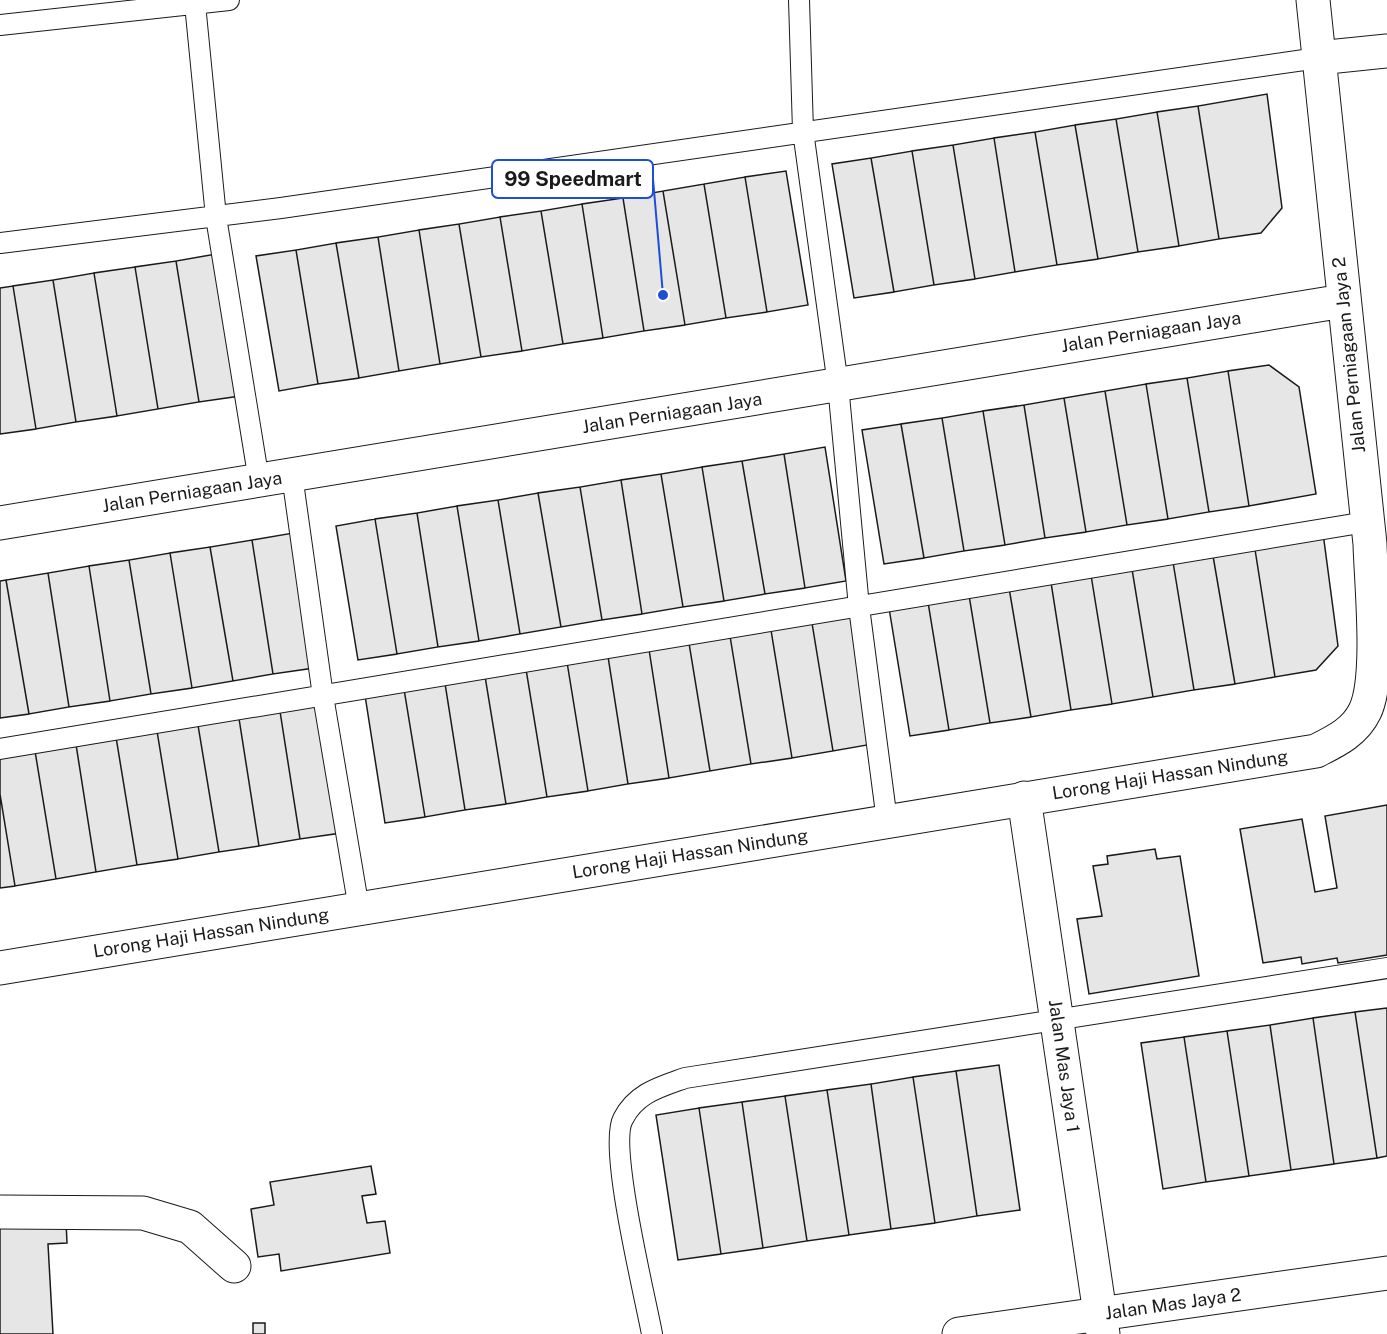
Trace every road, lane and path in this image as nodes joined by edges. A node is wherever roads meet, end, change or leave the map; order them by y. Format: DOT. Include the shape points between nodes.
graph roads {
  1 [pos="229,0"];
  2 [pos="799,0"];
  3 [pos="1313,0"];
  4 [pos="195,4"];
  5 [pos="0,25"];
  6 [pos="1387,51"];
  7 [pos="1318,58"];
  8 [pos="803,131"];
  9 [pos="216,217"];
  10 [pos="0,243"];
  11 [pos="1343,301"];
  12 [pos="838,385"];
  13 [pos="292,475"];
  14 [pos="259,481"];
  15 [pos="0,523"];
  16 [pos="1374,536"];
  17 [pos="859,607"];
  18 [pos="323,696"];
  19 [pos="1376,709"];
  20 [pos="0,749"];
  21 [pos="1024,798"];
  22 [pos="887,821"];
  23 [pos="359,909"];
  24 [pos="0,968"];
  25 [pos="1387,968"];
  26 [pos="1057,1020"];
  27 [pos="0,1212"];
  28 [pos="234,1266"];
  29 [pos="1387,1273"];
  30 [pos="1102,1324"];
  31 [pos="652,1334"];
  32 [pos="959,1334"];
  1 -- 4 [label="lane"];
  2 -- 8 [label="lane"];
  3 -- 7 [label="street, Jalan Perniagaan Jaya 2"];
  4 -- 5 [label="lane"];
  4 -- 9 [label="lane"];
  6 -- 7 [label="street"];
  7 -- 8 [label="lane"];
  7 -- 11 [label="street, Jalan Perniagaan Jaya 2"];
  8 -- 9 [label="lane"];
  8 -- 12 [label="lane"];
  9 -- 10 [label="lane"];
  9 -- 14 [label="lane"];
  11 -- 12 [label="street, Jalan Perniagaan Jaya"];
  11 -- 16 [label="street, Jalan Perniagaan Jaya 2"];
  12 -- 13 [label="street, Jalan Perniagaan Jaya"];
  12 -- 17 [label="lane"];
  13 -- 14 [label="street, Jalan Perniagaan Jaya"];
  13 -- 18 [label="lane"];
  14 -- 15 [label="street, Jalan Perniagaan Jaya"];
  16 -- 17 [label="lane"];
  16 -- 19 [label="street, Jalan Perniagaan Jaya 2" via="1372,678"];
  17 -- 18 [label="lane"];
  17 -- 22 [label="lane"];
  18 -- 20 [label="lane"];
  18 -- 23 [label="lane"];
  19 -- 21 [label="street, Lorong Haji Hassan Nindung" via="1346,736 1316,751"];
  21 -- 22 [label="street, Lorong Haji Hassan Nindung"];
  21 -- 26 [label="street, Jalan Mas Jaya 1"];
  22 -- 23 [label="street, Lorong Haji Hassan Nindung"];
  23 -- 24 [label="street, Lorong Haji Hassan Nindung"];
  25 -- 26 [label="lane"];
  26 -- 30 [label="street, Jalan Mas Jaya 1"];
  26 -- 31 [label="lane" via="685,1078 641,1095 621,1120 618,1158"];
  27 -- 28 [label="street" via="143,1213 190,1227"];
  29 -- 30 [label="street, Jalan Mas Jaya 2"];
  30 -- 32 [label="street, Jalan Mas Jaya 2"];
}
